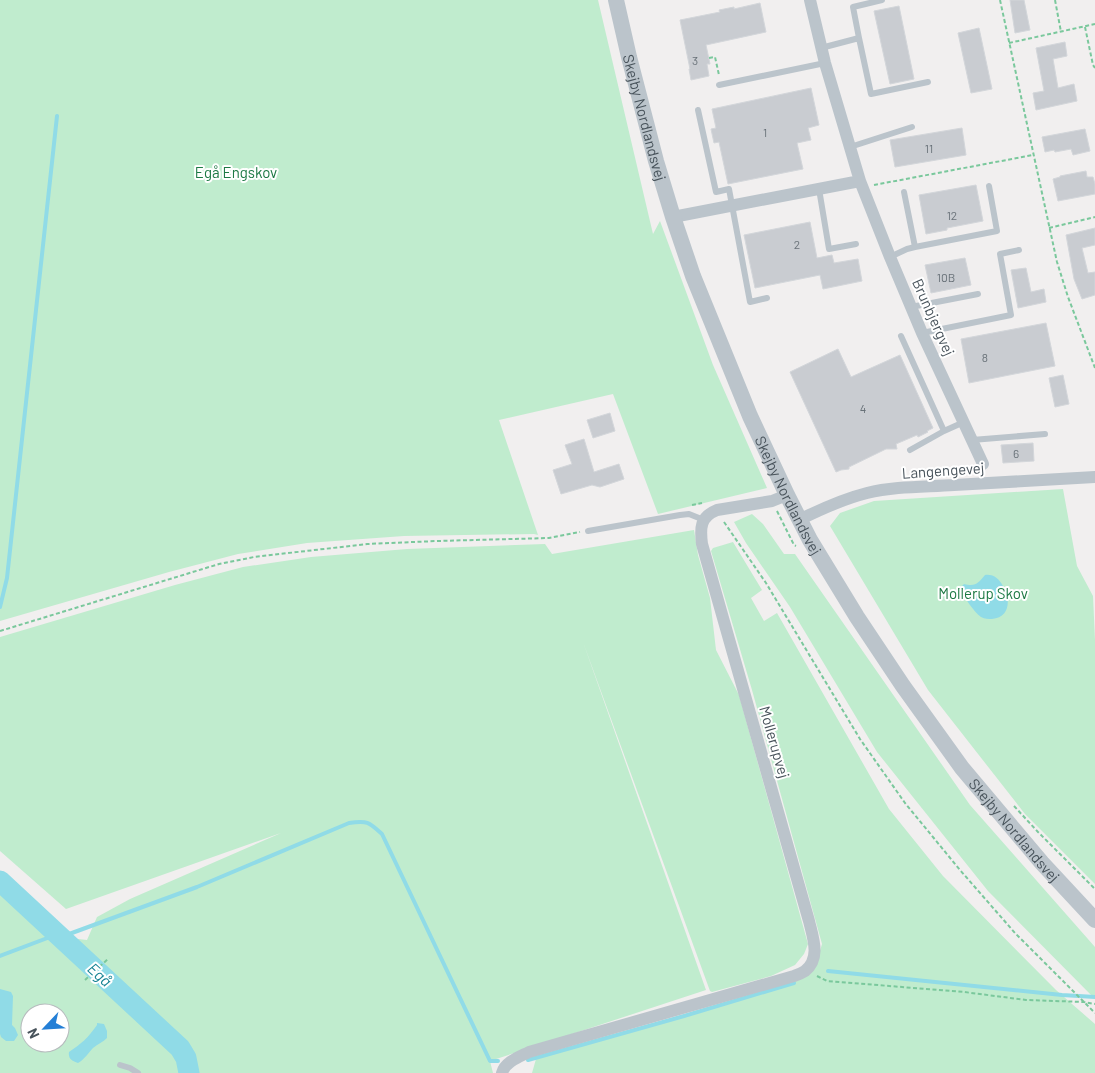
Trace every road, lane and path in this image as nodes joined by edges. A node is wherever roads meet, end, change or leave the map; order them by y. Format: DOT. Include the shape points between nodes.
graph roads {
  1 [pos="616,0"];
  2 [pos="810,0"];
  3 [pos="882,0"];
  4 [pos="1000,0"];
  5 [pos="1055,0"];
  6 [pos="1095,24"];
  7 [pos="1085,27"];
  8 [pos="1060,32"];
  9 [pos="859,38"];
  10 [pos="1009,43"];
  11 [pos="821,48"];
  12 [pos="709,58"];
  13 [pos="825,62"];
  14 [pos="1095,68"];
  15 [pos="928,82"];
  16 [pos="720,85"];
  17 [pos="698,110"];
  18 [pos="912,127"];
  19 [pos="850,147"];
  20 [pos="1033,155"];
  21 [pos="862,184"];
  22 [pos="989,186"];
  23 [pos="819,189"];
  24 [pos="904,192"];
  25 [pos="732,206"];
  26 [pos="673,217"];
  27 [pos="1095,217"];
  28 [pos="1049,228"];
  29 [pos="856,244"];
  30 [pos="915,247"];
  31 [pos="1019,250"];
  32 [pos="890,257"];
  33 [pos="978,294"];
  34 [pos="767,298"];
  35 [pos="911,308"];
  36 [pos="922,333"];
  37 [pos="901,336"];
  38 [pos="1095,368"];
  39 [pos="964,422"];
  40 [pos="944,431"];
  41 [pos="1044,434"];
  42 [pos="972,440"];
  43 [pos="910,450"];
  44 [pos="983,464"];
  45 [pos="1095,477"];
  46 [pos="780,498"];
  47 [pos="717,510"];
  48 [pos="704,520"];
  49 [pos="799,520"];
  50 [pos="588,530"];
  51 [pos="810,540"];
  52 [pos="0,631"];
  53 [pos="1013,805"];
  54 [pos="1095,888"];
  55 [pos="1095,920"];
  56 [pos="109,958"];
  57 [pos="805,971"];
  58 [pos="84,980"];
  59 [pos="1084,1002"];
  60 [pos="1095,1004"];
  61 [pos="1095,1013"];
  62 [pos="120,1065"];
  63 [pos="138,1073"];
  64 [pos="502,1073"];
  1 -- 26 [label="street, Skejby Nordlandsvej"];
  2 -- 11 [label="street, Brunbjergvej"];
  3 -- 9 [label="lane" via="852,7"];
  4 -- 10 [label="path"];
  5 -- 8 [label="path"];
  6 -- 7 [label="path"];
  7 -- 8 [label="path"];
  7 -- 14 [label="path"];
  8 -- 10 [label="path"];
  9 -- 11 [label="lane"];
  9 -- 15 [label="lane" via="871,94"];
  10 -- 20 [label="path"];
  11 -- 13 [label="street, Brunbjergvej"];
  12 -- 16 [label="path" via="715,57"];
  13 -- 16 [label="lane"];
  13 -- 19 [label="street, Brunbjergvej"];
  17 -- 25 [label="lane" via="716,192 729,189"];
  18 -- 19 [label="lane"];
  19 -- 21 [label="street, Brunbjergvej"];
  20 -- 21 [label="path"];
  20 -- 28 [label="path"];
  21 -- 23 [label="street"];
  21 -- 32 [label="street, Brunbjergvej"];
  22 -- 30 [label="lane" via="998,231"];
  23 -- 25 [label="street"];
  23 -- 29 [label="lane" via="829,249"];
  24 -- 30 [label="lane"];
  25 -- 26 [label="street"];
  25 -- 34 [label="lane" via="750,302"];
  26 -- 46 [label="street, Skejby Nordlandsvej"];
  27 -- 28 [label="path"];
  28 -- 38 [label="path" via="1068,297"];
  30 -- 32 [label="lane"];
  31 -- 36 [label="lane" via="1000,254 1011,315"];
  32 -- 35 [label="street, Brunbjergvej"];
  33 -- 35 [label="lane"];
  35 -- 36 [label="street, Brunbjergvej"];
  36 -- 39 [label="street, Brunbjergvej"];
  37 -- 40 [label="lane"];
  39 -- 40 [label="lane"];
  39 -- 42 [label="street, Brunbjergvej"];
  40 -- 43 [label="lane"];
  41 -- 42 [label="lane"];
  42 -- 44 [label="street, Brunbjergvej"];
  45 -- 49 [label="street, Langengevej" via="868,493"];
  46 -- 47 [label="street"];
  46 -- 49 [label="street, Skejby Nordlandsvej"];
  46 -- 51 [label="path" via="794,545 798,547"];
  47 -- 48 [label="street"];
  47 -- 59 [label="path" via="766,583 860,739 905,803 997,912"];
  48 -- 50 [label="lane" via="689,514"];
  48 -- 57 [label="street, Mollerupvej" via="700,529 702,544 815,947 814,960"];
  49 -- 51 [label="street, Skejby Nordlandsvej"];
  50 -- 52 [label="path" via="548,538 367,544 254,556"];
  51 -- 55 [label="street, Skejby Nordlandsvej" via="903,686 962,768 1042,864"];
  53 -- 54 [label="path"];
  56 -- 58 [label="path"];
  57 -- 59 [label="path" via="827,981 1026,1000"];
  57 -- 64 [label="street" via="529,1052 515,1059"];
  59 -- 60 [label="path"];
  59 -- 61 [label="path"];
  62 -- 63 [label="lane"];
}
